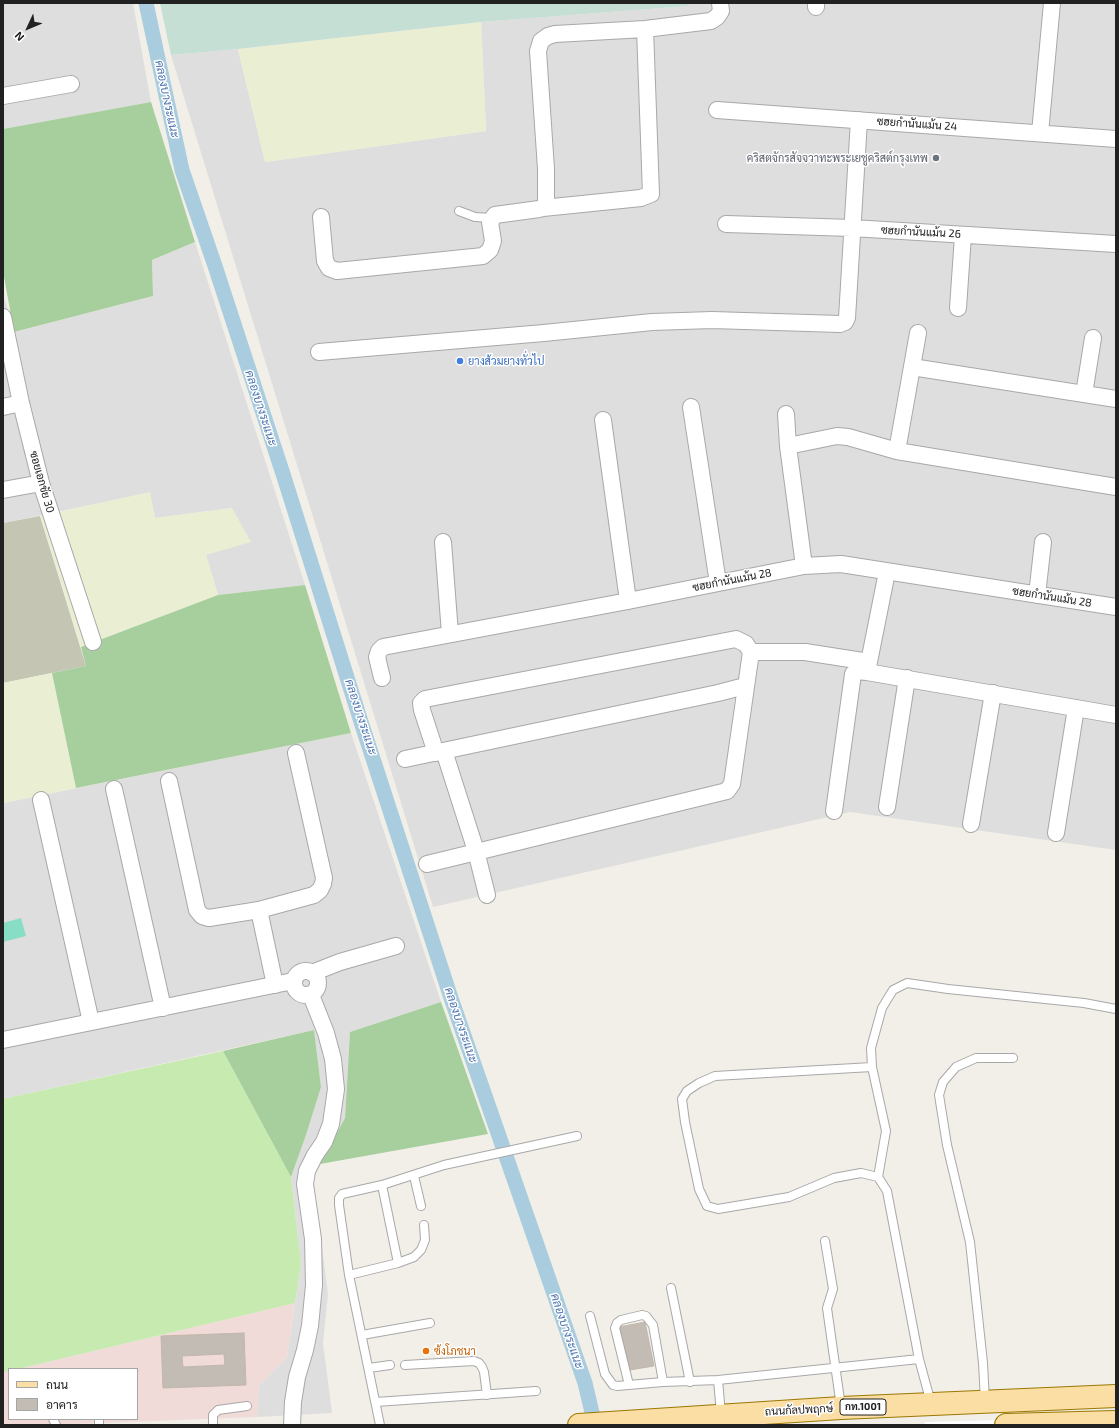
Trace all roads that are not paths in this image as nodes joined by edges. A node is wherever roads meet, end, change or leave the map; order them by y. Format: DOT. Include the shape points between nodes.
graph roads {
  1 [pos="720,3"];
  2 [pos="1052,3"];
  3 [pos="645,29"];
  4 [pos="71,84"];
  5 [pos="3,96"];
  6 [pos="718,110"];
  7 [pos="859,120"];
  8 [pos="1040,134"];
  9 [pos="1116,139"];
  10 [pos="543,208"];
  11 [pos="459,211"];
  12 [pos="320,217"];
  13 [pos="492,218"];
  14 [pos="726,224"];
  15 [pos="852,228"];
  16 [pos="963,235"];
  17 [pos="1116,244"];
  18 [pos="958,308"];
  19 [pos="3,317"];
  20 [pos="918,333"];
  21 [pos="1093,338"];
  22 [pos="319,352"];
  23 [pos="912,367"];
  24 [pos="1084,394"];
  25 [pos="1116,399"];
  26 [pos="21,403"];
  27 [pos="3,407"];
  28 [pos="691,407"];
  29 [pos="786,414"];
  30 [pos="603,420"];
  31 [pos="788,446"];
  32 [pos="897,451"];
  33 [pos="40,483"];
  34 [pos="1116,487"];
  35 [pos="3,490"];
  36 [pos="443,542"];
  37 [pos="1043,542"];
  38 [pos="804,566"];
  39 [pos="887,572"];
  40 [pos="718,584"];
  41 [pos="1036,595"];
  42 [pos="628,601"];
  43 [pos="1116,607"];
  44 [pos="450,634"];
  45 [pos="93,642"];
  46 [pos="751,652"];
  47 [pos="868,667"];
  48 [pos="382,678"];
  49 [pos="907,678"];
  50 [pos="746,686"];
  51 [pos="993,693"];
  52 [pos="1076,708"];
  53 [pos="1116,715"];
  54 [pos="440,752"];
  55 [pos="296,753"];
  56 [pos="405,760"];
  57 [pos="169,781"];
  58 [pos="114,789"];
  59 [pos="41,800"];
  60 [pos="887,807"];
  61 [pos="834,811"];
  62 [pos="971,824"];
  63 [pos="1056,833"];
  64 [pos="476,851"];
  65 [pos="428,864"];
  66 [pos="487,895"];
  67 [pos="259,910"];
  68 [pos="396,946"];
  69 [pos="312,972"];
  70 [pos="293,981"];
  71 [pos="275,985"];
  72 [pos="311,995"];
  73 [pos="163,1008"];
  74 [pos="1116,1009"];
  75 [pos="91,1022"];
  76 [pos="3,1040"];
  77 [pos="1013,1058"];
  78 [pos="872,1067"];
  79 [pos="577,1136"];
  80 [pos="414,1176"];
  81 [pos="878,1177"];
  82 [pos="382,1185"];
  83 [pos="421,1206"];
  84 [pos="424,1225"];
  85 [pos="825,1241"];
  86 [pos="398,1263"];
  87 [pos="349,1275"];
  88 [pos="671,1288"];
  89 [pos="590,1316"];
  90 [pos="430,1323"];
  91 [pos="362,1335"];
  92 [pos="919,1359"];
  93 [pos="406,1365"];
  94 [pos="390,1366"];
  95 [pos="835,1367"];
  96 [pos="369,1368"];
  97 [pos="718,1380"];
  98 [pos="662,1382"];
  99 [pos="690,1382"];
  100 [pos="629,1385"];
  101 [pos="536,1391"];
  102 [pos="487,1395"];
  103 [pos="1116,1396"];
  104 [pos="376,1402"];
  105 [pos="985,1402"];
  106 [pos="931,1404"];
  107 [pos="247,1406"];
  108 [pos="841,1408"];
  109 [pos="721,1415"];
  110 [pos="1116,1422"];
  111 [pos="213,1425"];
  112 [pos="292,1425"];
  113 [pos="380,1425"];
  114 [pos="583,1425"];
  115 [pos="1006,1425"];
  1 -- 3 [label="street" via="720,11 711,21"];
  2 -- 8 [label="street"];
  3 -- 10 [label="street" via="651,194 641,198"];
  3 -- 10 [label="street" via="555,34 541,41 538,51 546,169 546,203"];
  4 -- 5 [label="street"];
  6 -- 7 [label="street, ซฮยกำนันแม้น 24"];
  7 -- 8 [label="street, ซฮยกำนันแม้น 24"];
  7 -- 15 [label="street"];
  8 -- 9 [label="street, ซฮยกำนันแม้น 24"];
  10 -- 13 [label="street" via="495,215"];
  11 -- 13 [label="lane" via="475,217"];
  12 -- 13 [label="street" via="325,261 329,268 337,271 483,256 490,250 493,241 490,222"];
  14 -- 15 [label="street, ซฮยกำนันแม้น 26"];
  15 -- 16 [label="street, ซฮยกำนันแม้น 26"];
  15 -- 22 [label="street" via="847,318 840,324 712,320 652,322"];
  16 -- 17 [label="street, ซฮยกำนันแม้น 26"];
  16 -- 18 [label="street"];
  19 -- 26 [label="street, ซอยเอกชัย 30"];
  20 -- 23 [label="street"];
  21 -- 24 [label="street"];
  23 -- 24 [label="street"];
  23 -- 32 [label="street"];
  24 -- 25 [label="street"];
  26 -- 27 [label="street"];
  26 -- 33 [label="street, ซอยเอกชัย 30"];
  28 -- 40 [label="street"];
  29 -- 31 [label="street"];
  30 -- 42 [label="street"];
  31 -- 32 [label="street" via="837,436"];
  31 -- 38 [label="street"];
  32 -- 34 [label="street"];
  33 -- 35 [label="street"];
  33 -- 45 [label="street, ซอยเอกชัย 30"];
  36 -- 44 [label="street"];
  37 -- 41 [label="street"];
  38 -- 39 [label="street, ซฮยกำนันแม้น 28" via="841,564"];
  38 -- 40 [label="street, ซฮยกำนันแม้น 28"];
  39 -- 41 [label="street, ซฮยกำนันแม้น 28"];
  39 -- 47 [label="street"];
  40 -- 42 [label="street, ซฮยกำนันแม้น 28"];
  41 -- 43 [label="street, ซฮยกำนันแม้น 28"];
  42 -- 44 [label="street, ซฮยกำนันแม้น 28"];
  44 -- 48 [label="street, ซฮยกำนันแม้น 28" via="383,647 377,657"];
  46 -- 47 [label="street" via="805,652"];
  46 -- 50 [label="street"];
  46 -- 54 [label="street" via="746,644 736,639 425,699 421,704 422,710"];
  47 -- 49 [label="street"];
  47 -- 61 [label="street" via="853,674"];
  49 -- 51 [label="street"];
  49 -- 60 [label="street"];
  50 -- 54 [label="street"];
  50 -- 64 [label="street" via="732,784 727,791"];
  51 -- 52 [label="street"];
  51 -- 62 [label="street"];
  52 -- 53 [label="street"];
  52 -- 63 [label="street"];
  54 -- 56 [label="street"];
  54 -- 64 [label="street"];
  55 -- 67 [label="street" via="324,878 323,884 314,895"];
  57 -- 67 [label="street" via="197,910 202,916 209,918"];
  58 -- 73 [label="street"];
  59 -- 75 [label="street"];
  64 -- 65 [label="street"];
  64 -- 66 [label="street"];
  67 -- 71 [label="street"];
  68 -- 69 [label="street"];
  69 -- 70 [label="street" via="300,972"];
  69 -- 72 [label="street" via="317,978 318,986"];
  70 -- 71 [label="street"];
  70 -- 72 [label="street" via="295,989 300,994"];
  71 -- 73 [label="street"];
  72 -- 112 [label="street" via="326,1033 336,1089 331,1124 307,1171 305,1184 313,1240 313,1291 310,1326 296,1377"];
  73 -- 75 [label="street"];
  74 -- 78 [label="lane" via="1084,1003 907,983 894,990 882,1008 871,1048"];
  75 -- 76 [label="street"];
  77 -- 105 [label="lane" via="976,1058 956,1067 943,1082 939,1095 970,1242"];
  78 -- 81 [label="lane" via="886,1131"];
  78 -- 81 [label="lane" via="715,1076 687,1091 682,1099 699,1189 707,1206 718,1209 789,1197 834,1178 861,1173"];
  79 -- 80 [label="lane" via="444,1165"];
  80 -- 82 [label="lane"];
  80 -- 83 [label="lane"];
  81 -- 92 [label="lane" via="887,1191"];
  82 -- 86 [label="lane"];
  82 -- 87 [label="lane" via="342,1194 339,1198"];
  84 -- 86 [label="lane" via="425,1240 421,1250 414,1257"];
  85 -- 95 [label="lane" via="833,1289 827,1308"];
  86 -- 87 [label="lane"];
  87 -- 91 [label="lane"];
  88 -- 99 [label="lane"];
  89 -- 100 [label="lane" via="605,1374 613,1385"];
  90 -- 91 [label="lane"];
  91 -- 96 [label="lane"];
  92 -- 95 [label="lane"];
  92 -- 106 [label="lane"];
  93 -- 102 [label="lane" via="474,1361 482,1366"];
  94 -- 96 [label="lane"];
  95 -- 97 [label="lane"];
  95 -- 108 [label="lane"];
  96 -- 104 [label="lane"];
  97 -- 99 [label="lane"];
  97 -- 109 [label="lane"];
  98 -- 99 [label="lane"];
  98 -- 100 [label="lane"];
  98 -- 100 [label="lane" via="653,1325 642,1315 622,1320 615,1328"];
  101 -- 102 [label="lane"];
  102 -- 104 [label="lane"];
  103 -- 105 [label="main road, ถนนกัลปพฤกษ์ / กท.1001"];
  104 -- 113 [label="lane"];
  105 -- 106 [label="main road, ถนนกัลปพฤกษ์ / กท.1001"];
  106 -- 108 [label="main road, ถนนกัลปพฤกษ์ / กท.1001"];
  107 -- 111 [label="lane" via="218,1410 213,1415"];
  108 -- 109 [label="main road, ถนนกัลปพฤกษ์ / กท.1001"];
  109 -- 114 [label="main road, ถนนกัลปพฤกษ์ / กท.1001"];
  110 -- 115 [label="main road"];
}
